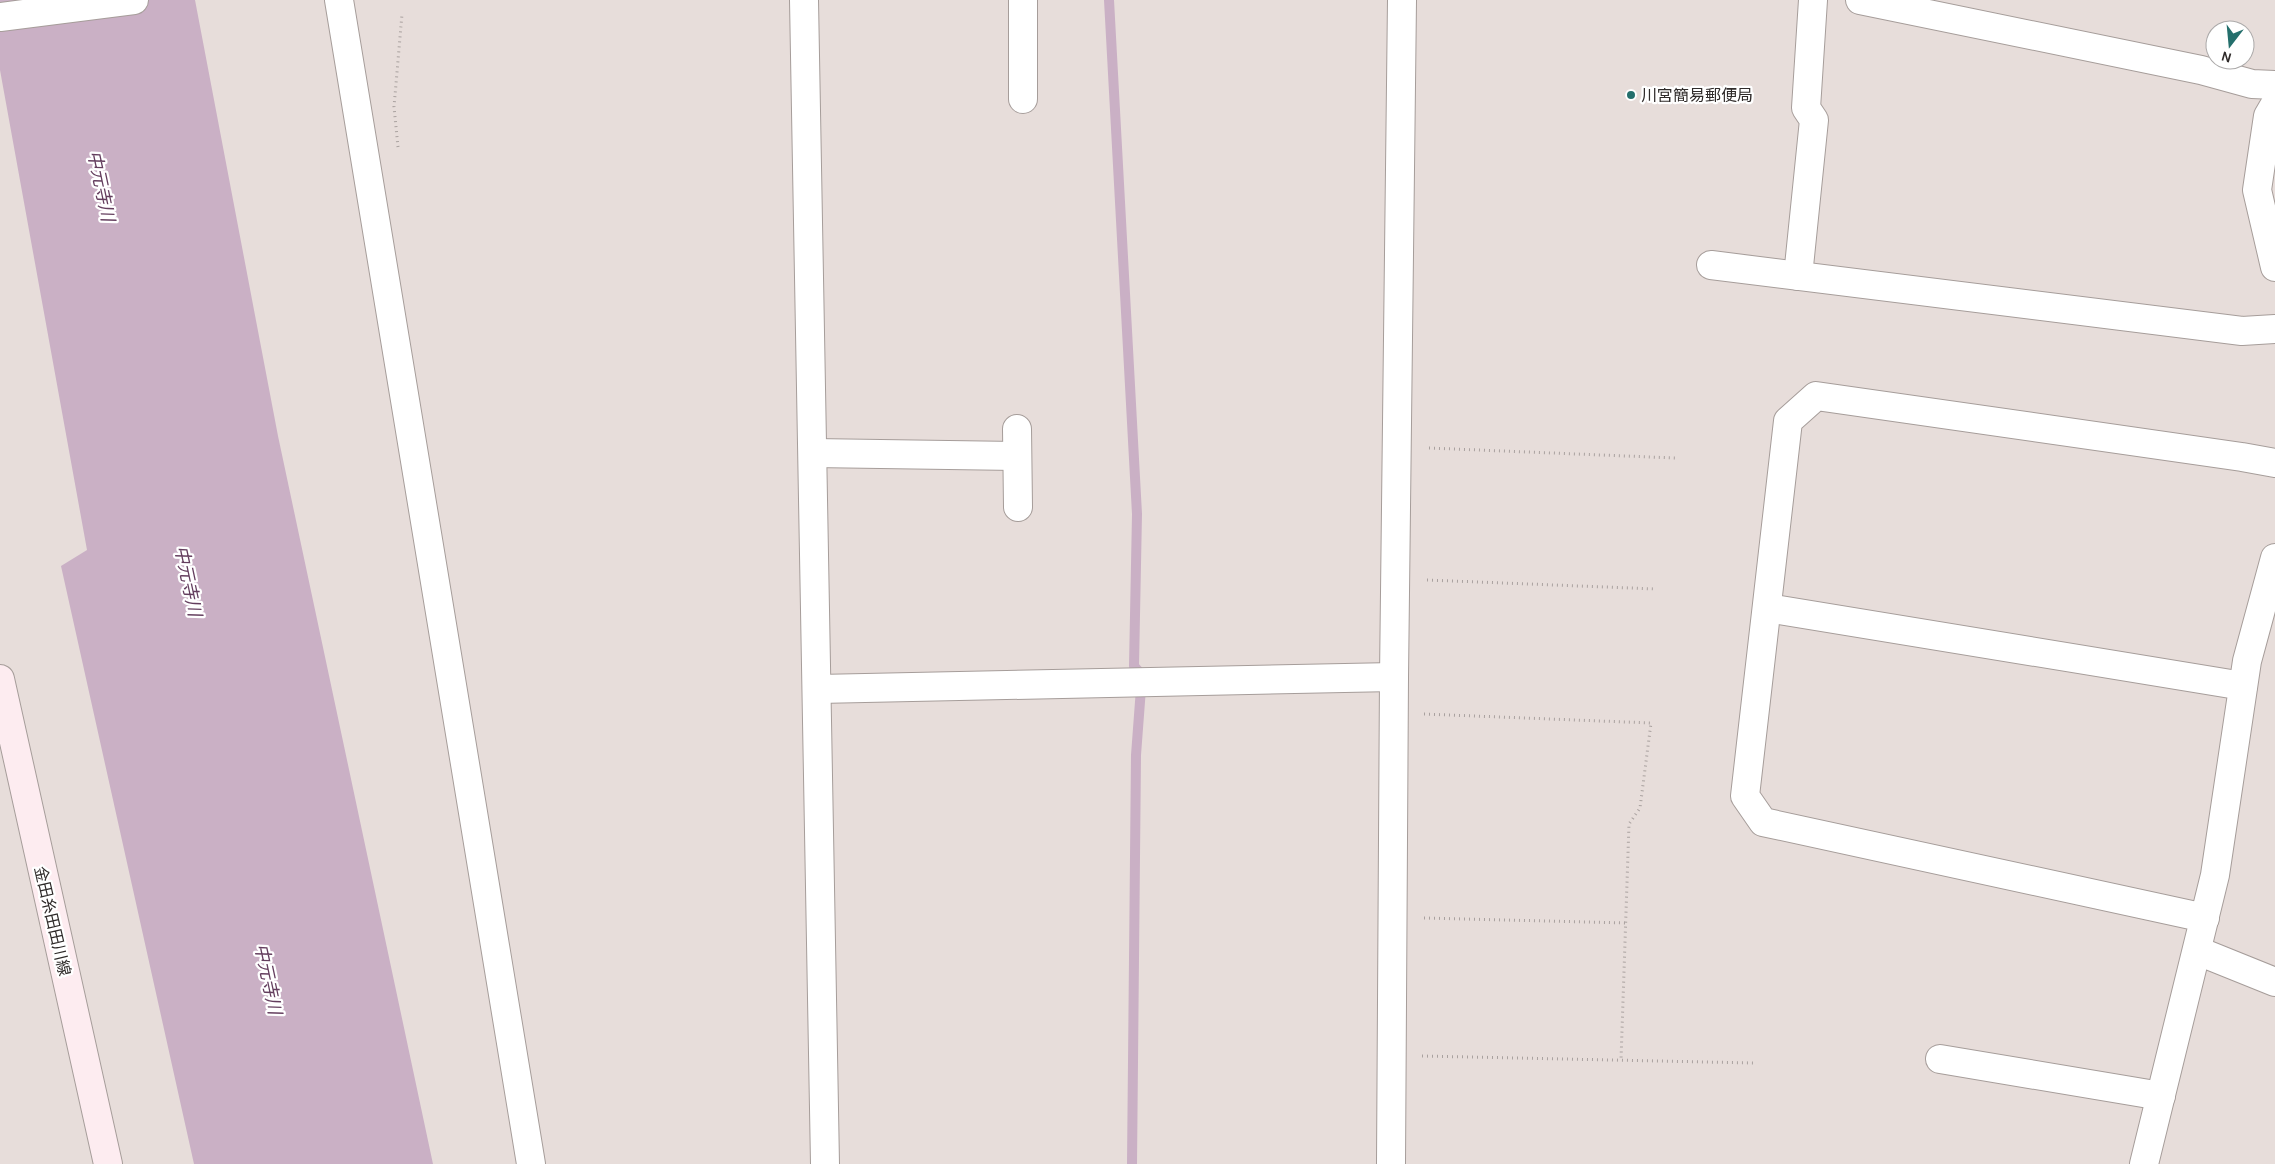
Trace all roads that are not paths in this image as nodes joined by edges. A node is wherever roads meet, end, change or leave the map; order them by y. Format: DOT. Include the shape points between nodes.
graph roads {
  1 [pos="134,0"];
  2 [pos="339,0"];
  3 [pos="804,0"];
  4 [pos="1023,0"];
  5 [pos="1402,0"];
  6 [pos="1813,0"];
  7 [pos="1860,0"];
  8 [pos="0,17"];
  9 [pos="2275,85"];
  10 [pos="1023,99"];
  11 [pos="2275,104"];
  12 [pos="1711,265"];
  13 [pos="2275,267"];
  14 [pos="1798,276"];
  15 [pos="2275,329"];
  16 [pos="1017,429"];
  17 [pos="813,453"];
  18 [pos="1016,456"];
  19 [pos="2275,463"];
  20 [pos="1018,507"];
  21 [pos="2275,558"];
  22 [pos="1767,608"];
  23 [pos="1394,677"];
  24 [pos="0,678"];
  25 [pos="2243,686"];
  26 [pos="818,689"];
  27 [pos="5,728"];
  28 [pos="2205,918"];
  29 [pos="2198,952"];
  30 [pos="2275,982"];
  31 [pos="1940,1058"];
  32 [pos="2162,1096"];
  33 [pos="108,1164"];
  34 [pos="530,1164"];
  35 [pos="825,1164"];
  36 [pos="1391,1164"];
  37 [pos="2144,1164"];
  1 -- 8 [label="street"];
  2 -- 34 [label="street"];
  3 -- 17 [label="street"];
  4 -- 10 [label="street"];
  5 -- 23 [label="street"];
  6 -- 14 [label="street" via="1806,108 1814,120"];
  7 -- 9 [label="street" via="2201,70 2252,84"];
  11 -- 13 [label="street" via="2268,116 2258,190"];
  12 -- 14 [label="street"];
  14 -- 15 [label="street" via="2242,331"];
  16 -- 18 [label="street"];
  17 -- 18 [label="street"];
  17 -- 26 [label="street"];
  18 -- 20 [label="street"];
  19 -- 22 [label="street" via="1816,396 1788,421"];
  21 -- 25 [label="street"];
  22 -- 25 [label="street"];
  22 -- 28 [label="street" via="1745,796 1763,822"];
  23 -- 26 [label="street"];
  23 -- 36 [label="street"];
  24 -- 27 [label="main road, 金田糸田田川線"];
  25 -- 28 [label="street" via="2215,875"];
  26 -- 35 [label="street"];
  27 -- 33 [label="main road, 金田糸田田川線"];
  28 -- 29 [label="street"];
  29 -- 30 [label="street"];
  29 -- 32 [label="street"];
  31 -- 32 [label="street"];
  32 -- 37 [label="street"];
}
